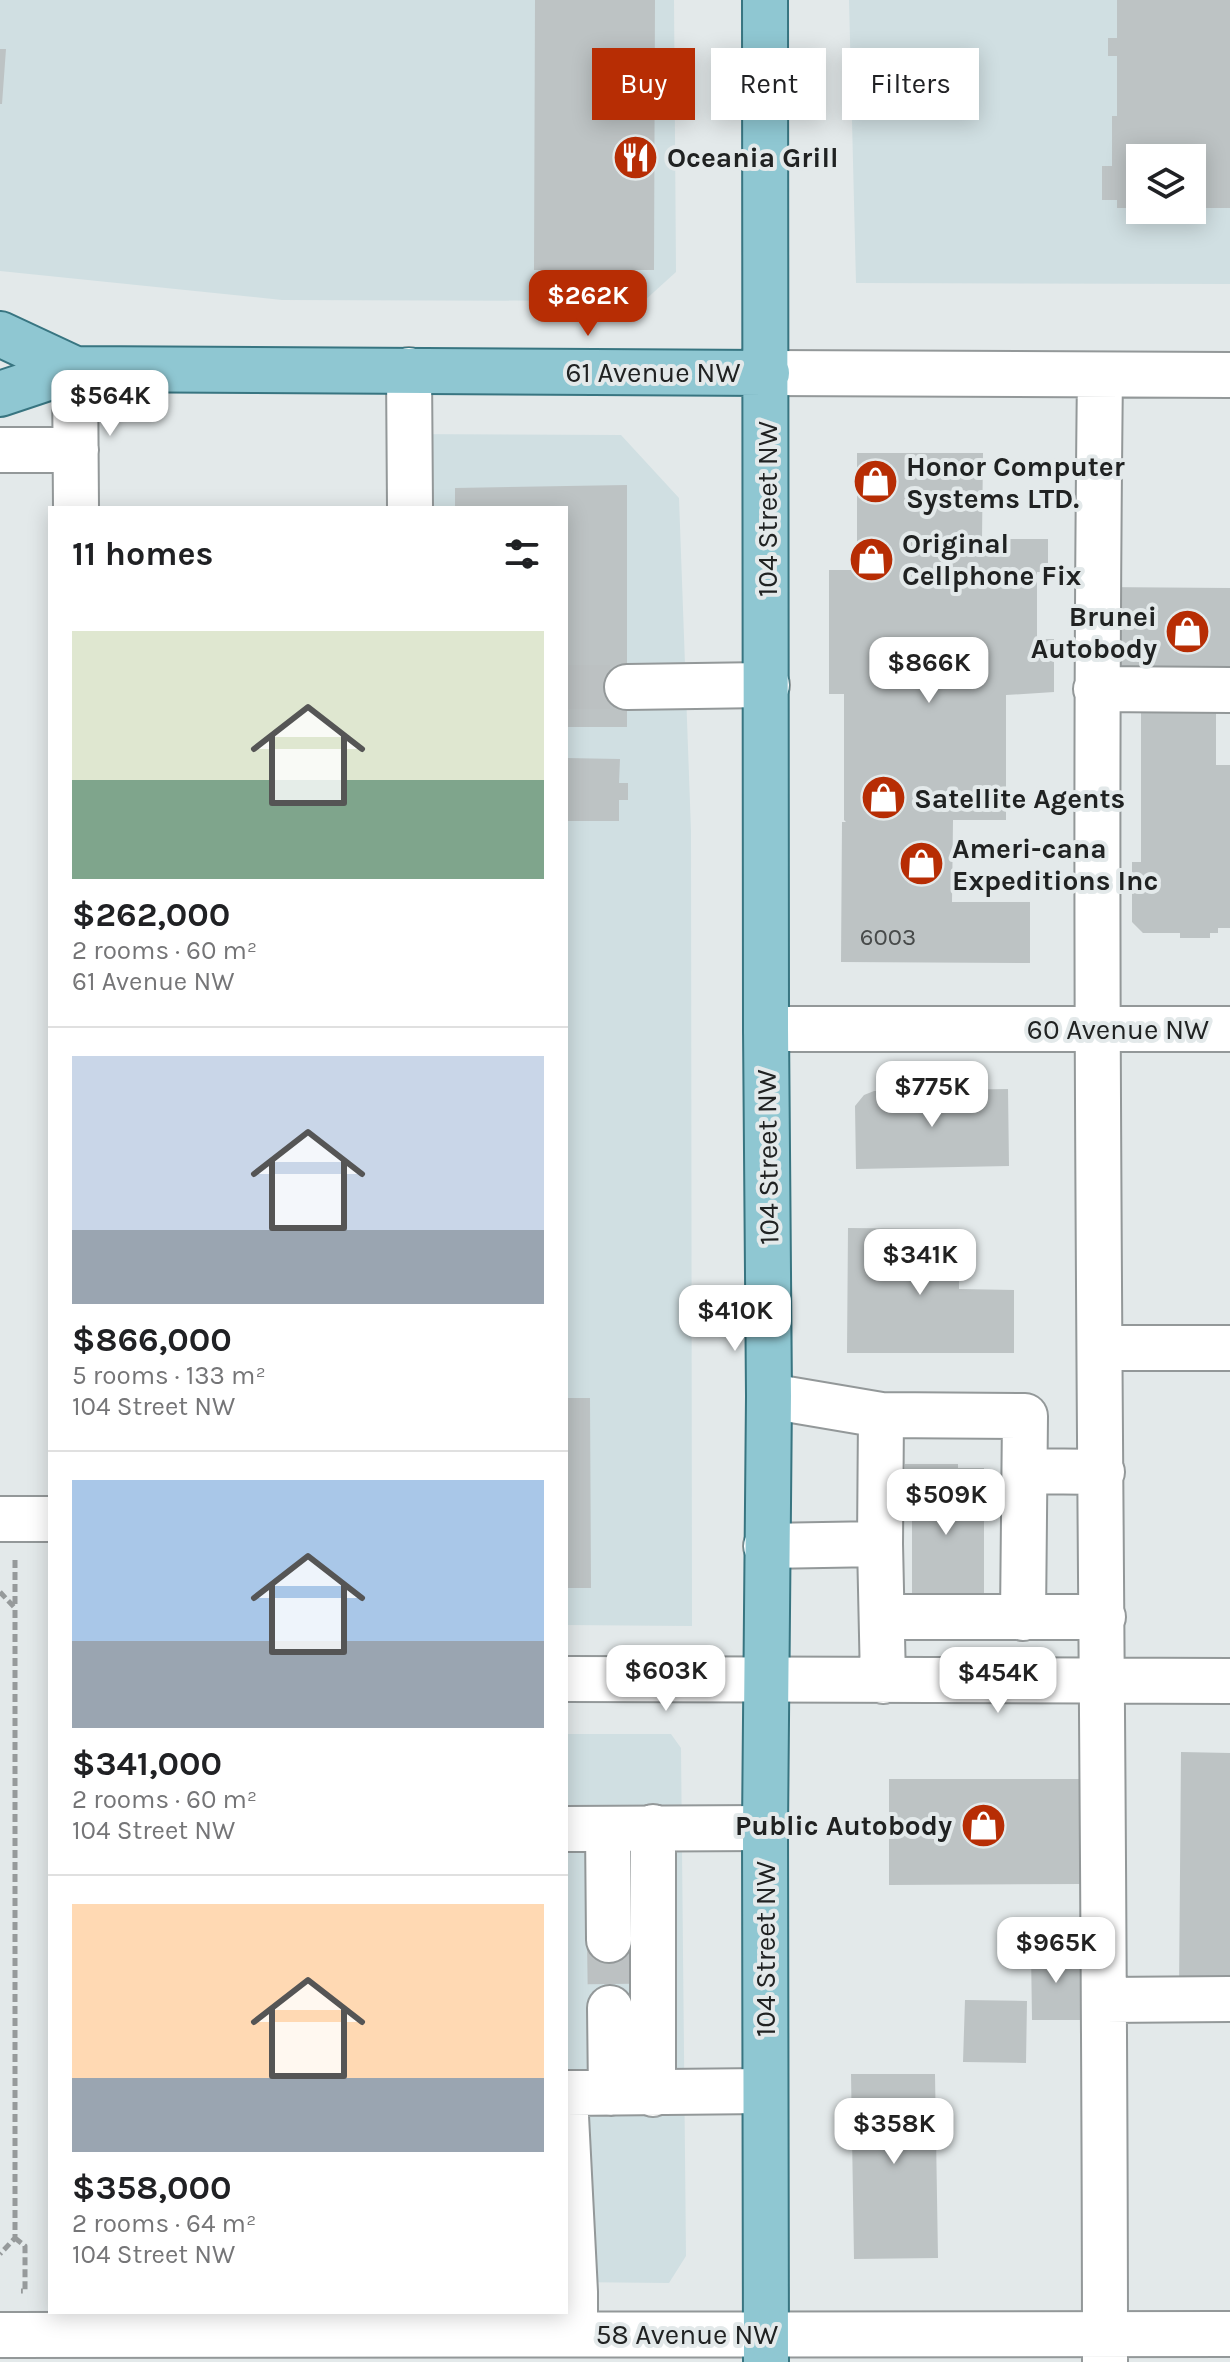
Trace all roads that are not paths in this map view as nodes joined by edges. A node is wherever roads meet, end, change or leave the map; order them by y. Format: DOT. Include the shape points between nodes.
graph roads {
  1 [pos="765,0"];
  2 [pos="0,334"];
  3 [pos="75,369"];
  4 [pos="409,370"];
  5 [pos="767,373"];
  6 [pos="1100,375"];
  7 [pos="1230,375"];
  8 [pos="0,394"];
  9 [pos="0,450"];
  10 [pos="76,450"];
  11 [pos="76,506"];
  12 [pos="410,506"];
  13 [pos="767,685"];
  14 [pos="627,687"];
  15 [pos="1096,689"];
  16 [pos="1230,690"];
  17 [pos="766,1029"];
  18 [pos="1098,1029"];
  19 [pos="1230,1029"];
  20 [pos="1101,1348"];
  21 [pos="1230,1348"];
  22 [pos="769,1396"];
  23 [pos="881,1415"];
  24 [pos="1025,1471"];
  25 [pos="1102,1472"];
  26 [pos="48,1520"];
  27 [pos="7,1537"];
  28 [pos="880,1544"];
  29 [pos="766,1546"];
  30 [pos="883,1617"];
  31 [pos="1103,1617"];
  32 [pos="1023,1618"];
  33 [pos="568,1679"];
  34 [pos="766,1680"];
  35 [pos="883,1681"];
  36 [pos="1230,1681"];
  37 [pos="1104,1682"];
  38 [pos="653,1827"];
  39 [pos="765,1828"];
  40 [pos="587,1829"];
  41 [pos="609,1940"];
  42 [pos="1230,1999"];
  43 [pos="1105,2000"];
  44 [pos="610,2008"];
  45 [pos="765,2091"];
  46 [pos="568,2093"];
  47 [pos="632,2093"];
  48 [pos="568,2155"];
  49 [pos="75,2323"];
  50 [pos="1230,2334"];
  51 [pos="0,2335"];
  52 [pos="413,2336"];
  53 [pos="596,2344"];
  54 [pos="766,2348"];
  55 [pos="1105,2348"];
  1 -- 5 [label="main road, 104 Street NW"];
  2 -- 3 [label="main road, 61 Avenue NW"];
  3 -- 4 [label="main road, 61 Avenue NW"];
  3 -- 8 [label="main road, 61 Avenue NW"];
  3 -- 10 [label="street"];
  4 -- 5 [label="main road, 61 Avenue NW"];
  4 -- 12 [label="street"];
  5 -- 6 [label="street, 61 Avenue NW"];
  5 -- 13 [label="main road, 104 Street NW"];
  6 -- 7 [label="street, 61 Avenue NW"];
  6 -- 15 [label="street"];
  9 -- 10 [label="street"];
  10 -- 11 [label="street"];
  13 -- 14 [label="street"];
  13 -- 17 [label="main road, 104 Street NW"];
  15 -- 16 [label="street"];
  15 -- 18 [label="street"];
  17 -- 18 [label="street, 60 Avenue NW"];
  17 -- 22 [label="main road, 104 Street NW"];
  18 -- 19 [label="street, 60 Avenue NW"];
  18 -- 20 [label="street"];
  20 -- 21 [label="street"];
  20 -- 25 [label="street"];
  22 -- 23 [label="street"];
  22 -- 29 [label="main road, 104 Street NW"];
  23 -- 24 [label="street" via="1025,1416"];
  23 -- 28 [label="street"];
  24 -- 25 [label="street"];
  24 -- 32 [label="street"];
  25 -- 31 [label="street"];
  26 -- 27 [label="street"];
  28 -- 29 [label="street"];
  28 -- 30 [label="street"];
  29 -- 34 [label="main road, 104 Street NW"];
  30 -- 32 [label="street"];
  30 -- 35 [label="street"];
  31 -- 32 [label="street"];
  31 -- 37 [label="street"];
  33 -- 34 [label="street"];
  34 -- 35 [label="street"];
  34 -- 39 [label="main road, 104 Street NW"];
  35 -- 37 [label="street"];
  36 -- 37 [label="street"];
  37 -- 43 [label="street"];
  38 -- 39 [label="street"];
  38 -- 40 [label="street"];
  38 -- 47 [label="street"];
  39 -- 45 [label="main road, 104 Street NW"];
  40 -- 41 [label="street"];
  42 -- 43 [label="street"];
  43 -- 55 [label="street"];
  44 -- 47 [label="street"];
  45 -- 47 [label="street"];
  45 -- 54 [label="main road, 104 Street NW"];
  46 -- 47 [label="street"];
  48 -- 53 [label="street" via="575,2292"];
  49 -- 51 [label="street, 58 Avenue NW"];
  49 -- 52 [label="street, 58 Avenue NW"];
  50 -- 55 [label="street, 58 Avenue NW"];
  52 -- 53 [label="street, 58 Avenue NW"];
  53 -- 54 [label="street, 58 Avenue NW"];
  54 -- 55 [label="street, 58 Avenue NW"];
}
